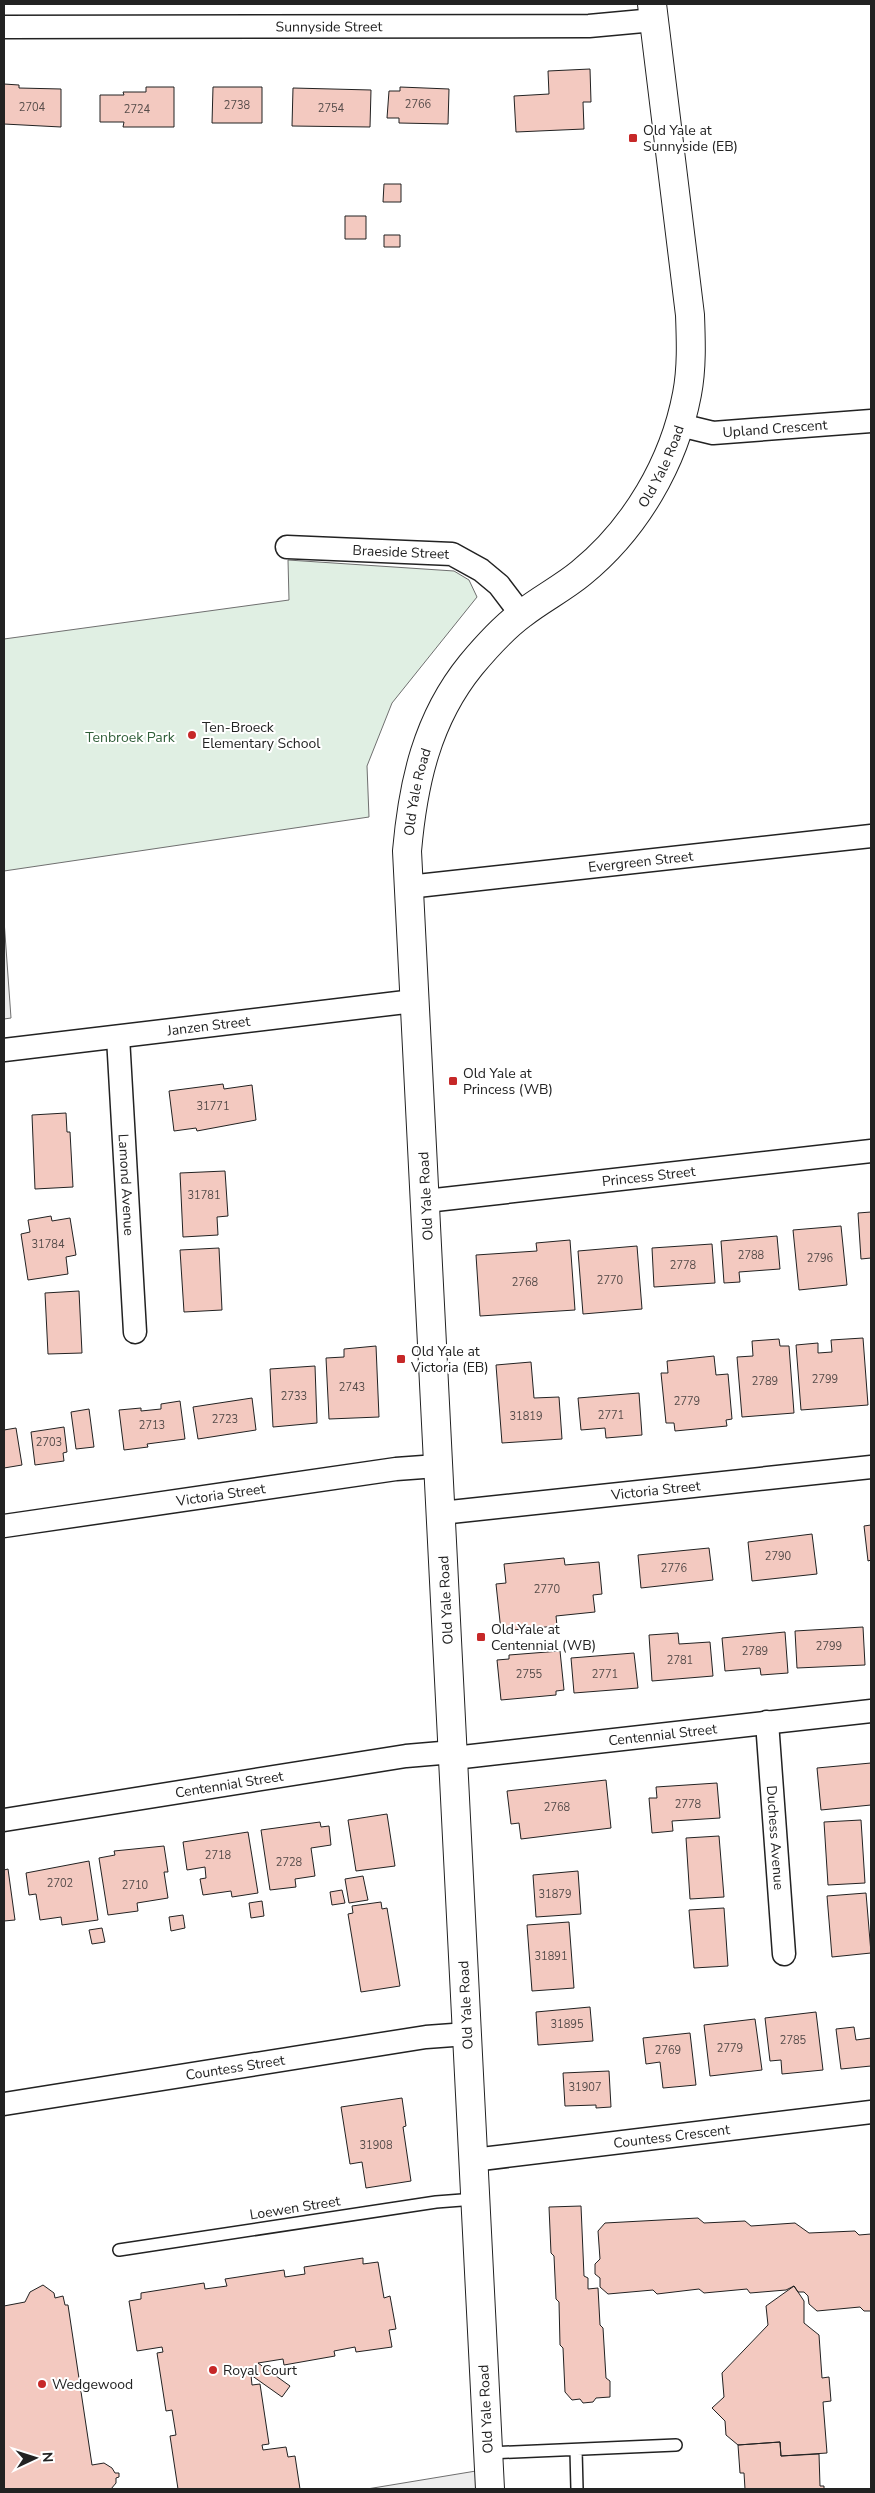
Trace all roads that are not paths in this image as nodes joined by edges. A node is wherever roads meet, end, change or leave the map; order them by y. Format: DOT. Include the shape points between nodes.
graph roads {
  1 [pos="653,12"];
  2 [pos="4,27"];
  3 [pos="871,421"];
  4 [pos="680,425"];
  5 [pos="287,547"];
  6 [pos="521,614"];
  7 [pos="871,836"];
  8 [pos="408,886"];
  9 [pos="414,1001"];
  10 [pos="118,1036"];
  11 [pos="4,1050"];
  12 [pos="871,1151"];
  13 [pos="426,1201"];
  14 [pos="135,1332"];
  15 [pos="437,1466"];
  16 [pos="871,1467"];
  17 [pos="441,1514"];
  18 [pos="4,1526"];
  19 [pos="871,1711"];
  20 [pos="767,1722"];
  21 [pos="454,1755"];
  22 [pos="4,1820"];
  23 [pos="784,1954"];
  24 [pos="467,2034"];
  25 [pos="4,2104"];
  26 [pos="871,2112"];
  27 [pos="473,2160"];
  28 [pos="475,2199"];
  29 [pos="119,2250"];
  30 [pos="676,2445"];
  31 [pos="576,2450"];
  32 [pos="488,2454"];
  33 [pos="490,2489"];
  34 [pos="577,2489"];
  1 -- 2 [label="street, Sunnyside Street" via="589,26"];
  1 -- 4 [label="street, Old Yale Road" via="690,315 690,369"];
  3 -- 4 [label="street, Upland Crescent" via="713,433"];
  4 -- 6 [label="street, Old Yale Road" via="669,456 644,502 622,533 580,574"];
  5 -- 6 [label="street, Braeside Street" via="452,554 498,585"];
  6 -- 8 [label="street, Old Yale Road" via="471,666 435,722 422,755 414,790 407,851"];
  7 -- 8 [label="street, Evergreen Street"];
  8 -- 9 [label="street, Old Yale Road"];
  9 -- 10 [label="street, Janzen Street"];
  9 -- 13 [label="street, Old Yale Road"];
  10 -- 11 [label="street, Janzen Street"];
  10 -- 14 [label="street, Lamond Avenue"];
  12 -- 13 [label="street, Princess Street"];
  13 -- 15 [label="street, Old Yale Road"];
  15 -- 17 [label="street, Old Yale Road"];
  15 -- 18 [label="street, Victoria Street" via="396,1469"];
  16 -- 17 [label="street, Victoria Street"];
  17 -- 21 [label="street, Old Yale Road"];
  19 -- 20 [label="street, Centennial Street"];
  20 -- 21 [label="street, Centennial Street" via="504,1754"];
  20 -- 23 [label="street, Duchess Avenue"];
  21 -- 22 [label="street, Centennial Street" via="406,1756"];
  21 -- 24 [label="street, Old Yale Road"];
  24 -- 25 [label="street, Countess Street" via="426,2037"];
  24 -- 27 [label="street, Old Yale Road"];
  26 -- 27 [label="street, Countess Crescent"];
  27 -- 28 [label="street, Old Yale Road"];
  28 -- 29 [label="lane, Loewen Street"];
  28 -- 32 [label="street, Old Yale Road"];
  30 -- 31 [label="lane"];
  31 -- 32 [label="lane"];
  31 -- 34 [label="lane"];
  32 -- 33 [label="street, Old Yale Road"];
}
